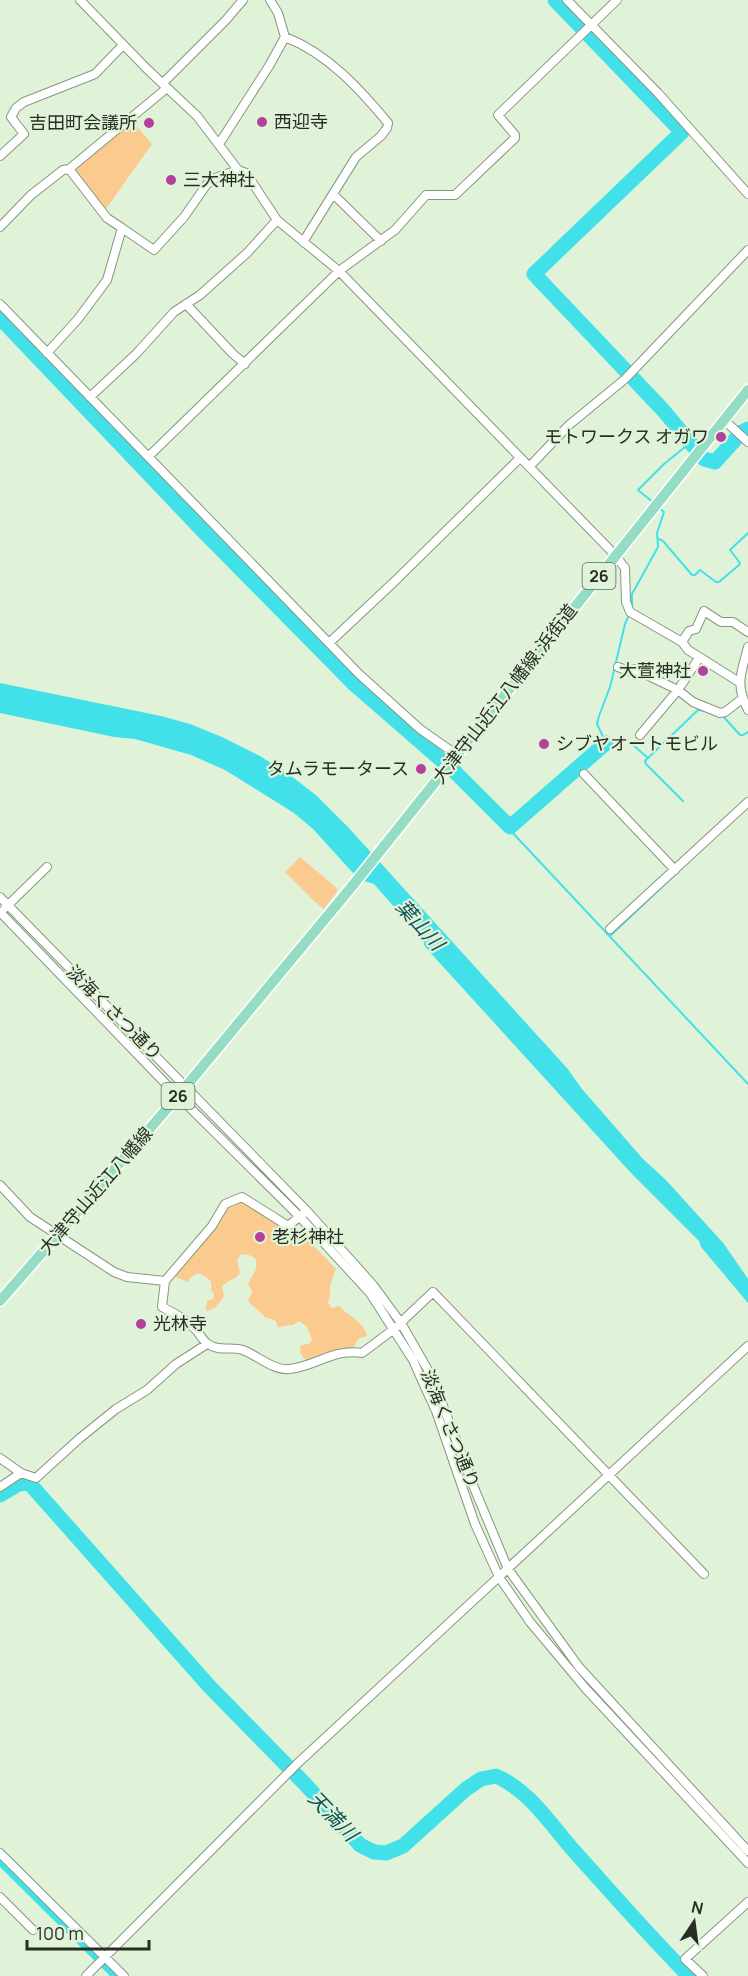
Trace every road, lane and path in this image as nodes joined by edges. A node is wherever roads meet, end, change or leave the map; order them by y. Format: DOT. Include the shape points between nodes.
graph roads {
  1 [pos="80,0"];
  2 [pos="243,0"];
  3 [pos="270,0"];
  4 [pos="567,0"];
  5 [pos="617,0"];
  6 [pos="587,29"];
  7 [pos="285,38"];
  8 [pos="123,45"];
  9 [pos="165,86"];
  10 [pos="219,144"];
  11 [pos="0,156"];
  12 [pos="69,169"];
  13 [pos="238,170"];
  14 [pos="333,194"];
  15 [pos="748,194"];
  16 [pos="278,220"];
  17 [pos="0,227"];
  18 [pos="122,228"];
  19 [pos="381,241"];
  20 [pos="303,242"];
  21 [pos="748,250"];
  22 [pos="339,271"];
  23 [pos="0,304"];
  24 [pos="186,304"];
  25 [pos="47,353"];
  26 [pos="245,364"];
  27 [pos="748,390"];
  28 [pos="90,397"];
  29 [pos="724,420"];
  30 [pos="748,442"];
  31 [pos="149,456"];
  32 [pos="520,458"];
  33 [pos="530,466"];
  34 [pos="615,555"];
  35 [pos="748,632"];
  36 [pos="682,642"];
  37 [pos="329,643"];
  38 [pos="748,647"];
  39 [pos="699,658"];
  40 [pos="618,667"];
  41 [pos="739,682"];
  42 [pos="678,690"];
  43 [pos="742,699"];
  44 [pos="748,710"];
  45 [pos="640,735"];
  46 [pos="452,762"];
  47 [pos="584,774"];
  48 [pos="748,802"];
  49 [pos="47,867"];
  50 [pos="675,870"];
  51 [pos="352,887"];
  52 [pos="0,897"];
  53 [pos="8,905"];
  54 [pos="0,912"];
  55 [pos="610,929"];
  56 [pos="187,1086"];
  57 [pos="178,1096"];
  58 [pos="0,1185"];
  59 [pos="304,1214"];
  60 [pos="57,1235"];
  61 [pos="165,1281"];
  62 [pos="0,1301"];
  63 [pos="397,1326"];
  64 [pos="207,1344"];
  65 [pos="748,1346"];
  66 [pos="0,1458"];
  67 [pos="21,1473"];
  68 [pos="610,1475"];
  69 [pos="0,1487"];
  70 [pos="508,1569"];
  71 [pos="704,1574"];
  72 [pos="499,1577"];
  73 [pos="748,1851"];
  74 [pos="0,1853"];
  75 [pos="748,1863"];
  76 [pos="0,1897"];
  77 [pos="748,1902"];
  78 [pos="33,1930"];
  79 [pos="102,1959"];
  80 [pos="86,1976"];
  81 [pos="124,1976"];
  82 [pos="703,1976"];
  1 -- 8 [label="street"];
  2 -- 9 [label="street"];
  3 -- 7 [label="street"];
  4 -- 6 [label="street"];
  5 -- 6 [label="street"];
  6 -- 15 [label="street" via="673,110"];
  6 -- 19 [label="street" via="498,115 514,138 455,195 426,195"];
  7 -- 10 [label="street"];
  7 -- 14 [label="street" via="340,71 388,123 381,136 356,157"];
  8 -- 9 [label="street"];
  8 -- 11 [label="street" via="95,74 16,108 10,117 24,134"];
  9 -- 10 [label="street"];
  9 -- 12 [label="street"];
  10 -- 13 [label="street"];
  12 -- 17 [label="street" via="31,195"];
  12 -- 18 [label="street" via="107,218"];
  13 -- 16 [label="street" via="246,173"];
  13 -- 18 [label="street" via="207,184 154,250"];
  14 -- 19 [label="street"];
  14 -- 20 [label="street"];
  16 -- 20 [label="street"];
  16 -- 24 [label="street" via="247,253"];
  18 -- 25 [label="street" via="107,280"];
  19 -- 22 [label="street"];
  20 -- 22 [label="street"];
  21 -- 33 [label="street" via="625,379 569,425"];
  22 -- 26 [label="street"];
  22 -- 32 [label="street"];
  23 -- 25 [label="street"];
  24 -- 26 [label="street"];
  24 -- 28 [label="street"];
  25 -- 28 [label="street"];
  26 -- 31 [label="street"];
  27 -- 29 [label="main road, 大津守山近江八幡線;浜街道 / 26"];
  28 -- 31 [label="street"];
  29 -- 30 [label="street"];
  29 -- 34 [label="main road, 大津守山近江八幡線;浜街道 / 26"];
  31 -- 37 [label="street"];
  32 -- 33 [label="street"];
  32 -- 37 [label="street"];
  33 -- 34 [label="street"];
  34 -- 36 [label="street" via="625,568 630,612"];
  34 -- 46 [label="main road, 大津守山近江八幡線;浜街道 / 26"];
  35 -- 36 [label="street" via="733,622 721,622 704,610 696,629 689,631"];
  36 -- 39 [label="street"];
  37 -- 46 [label="street"];
  38 -- 41 [label="street"];
  39 -- 41 [label="street"];
  39 -- 42 [label="street"];
  40 -- 42 [label="street" via="631,672 634,669"];
  41 -- 43 [label="street"];
  42 -- 43 [label="street" via="693,702 720,713"];
  42 -- 45 [label="street"];
  43 -- 44 [label="street"];
  46 -- 51 [label="main road, 大津守山近江八幡線;浜街道 / 26"];
  47 -- 50 [label="street"];
  48 -- 50 [label="street"];
  49 -- 53 [label="street"];
  50 -- 55 [label="street"];
  51 -- 56 [label="main road, 大津守山近江八幡線 / 26"];
  52 -- 53 [label="street, 淡海くさつ通り"];
  53 -- 54 [label="street"];
  53 -- 56 [label="street, 淡海くさつ通り"];
  54 -- 57 [label="street, 淡海くさつ通り"];
  56 -- 57 [label="main road, 大津守山近江八幡線 / 26"];
  56 -- 59 [label="street, 淡海くさつ通り"];
  57 -- 59 [label="street, 淡海くさつ通り"];
  57 -- 60 [label="main road, 大津守山近江八幡線 / 26"];
  58 -- 60 [label="street" via="30,1216"];
  59 -- 61 [label="street" via="288,1226 242,1197 225,1204 212,1226"];
  59 -- 63 [label="street, 淡海くさつ通り" via="373,1285"];
  60 -- 61 [label="street" via="114,1272"];
  60 -- 62 [label="main road, 大津守山近江八幡線 / 26"];
  61 -- 64 [label="street" via="162,1307 186,1319"];
  63 -- 64 [label="street" via="362,1353 338,1353 289,1370 243,1350"];
  63 -- 68 [label="street" via="433,1292"];
  63 -- 70 [label="street, 淡海くさつ通り" via="432,1377"];
  63 -- 72 [label="street, 淡海くさつ通り" via="436,1411 475,1524"];
  64 -- 67 [label="street" via="116,1409 36,1478"];
  65 -- 68 [label="street"];
  66 -- 67 [label="street"];
  67 -- 69 [label="street"];
  68 -- 70 [label="street"];
  68 -- 71 [label="street"];
  70 -- 72 [label="street"];
  70 -- 73 [label="street, 淡海くさつ通り" via="579,1667"];
  72 -- 75 [label="street, 淡海くさつ通り" via="536,1630 586,1689"];
  72 -- 79 [label="street" via="295,1766"];
  74 -- 79 [label="street"];
  76 -- 78 [label="street"];
  77 -- 82 [label="street" via="685,1959"];
  79 -- 80 [label="street"];
  79 -- 81 [label="street"];
}
